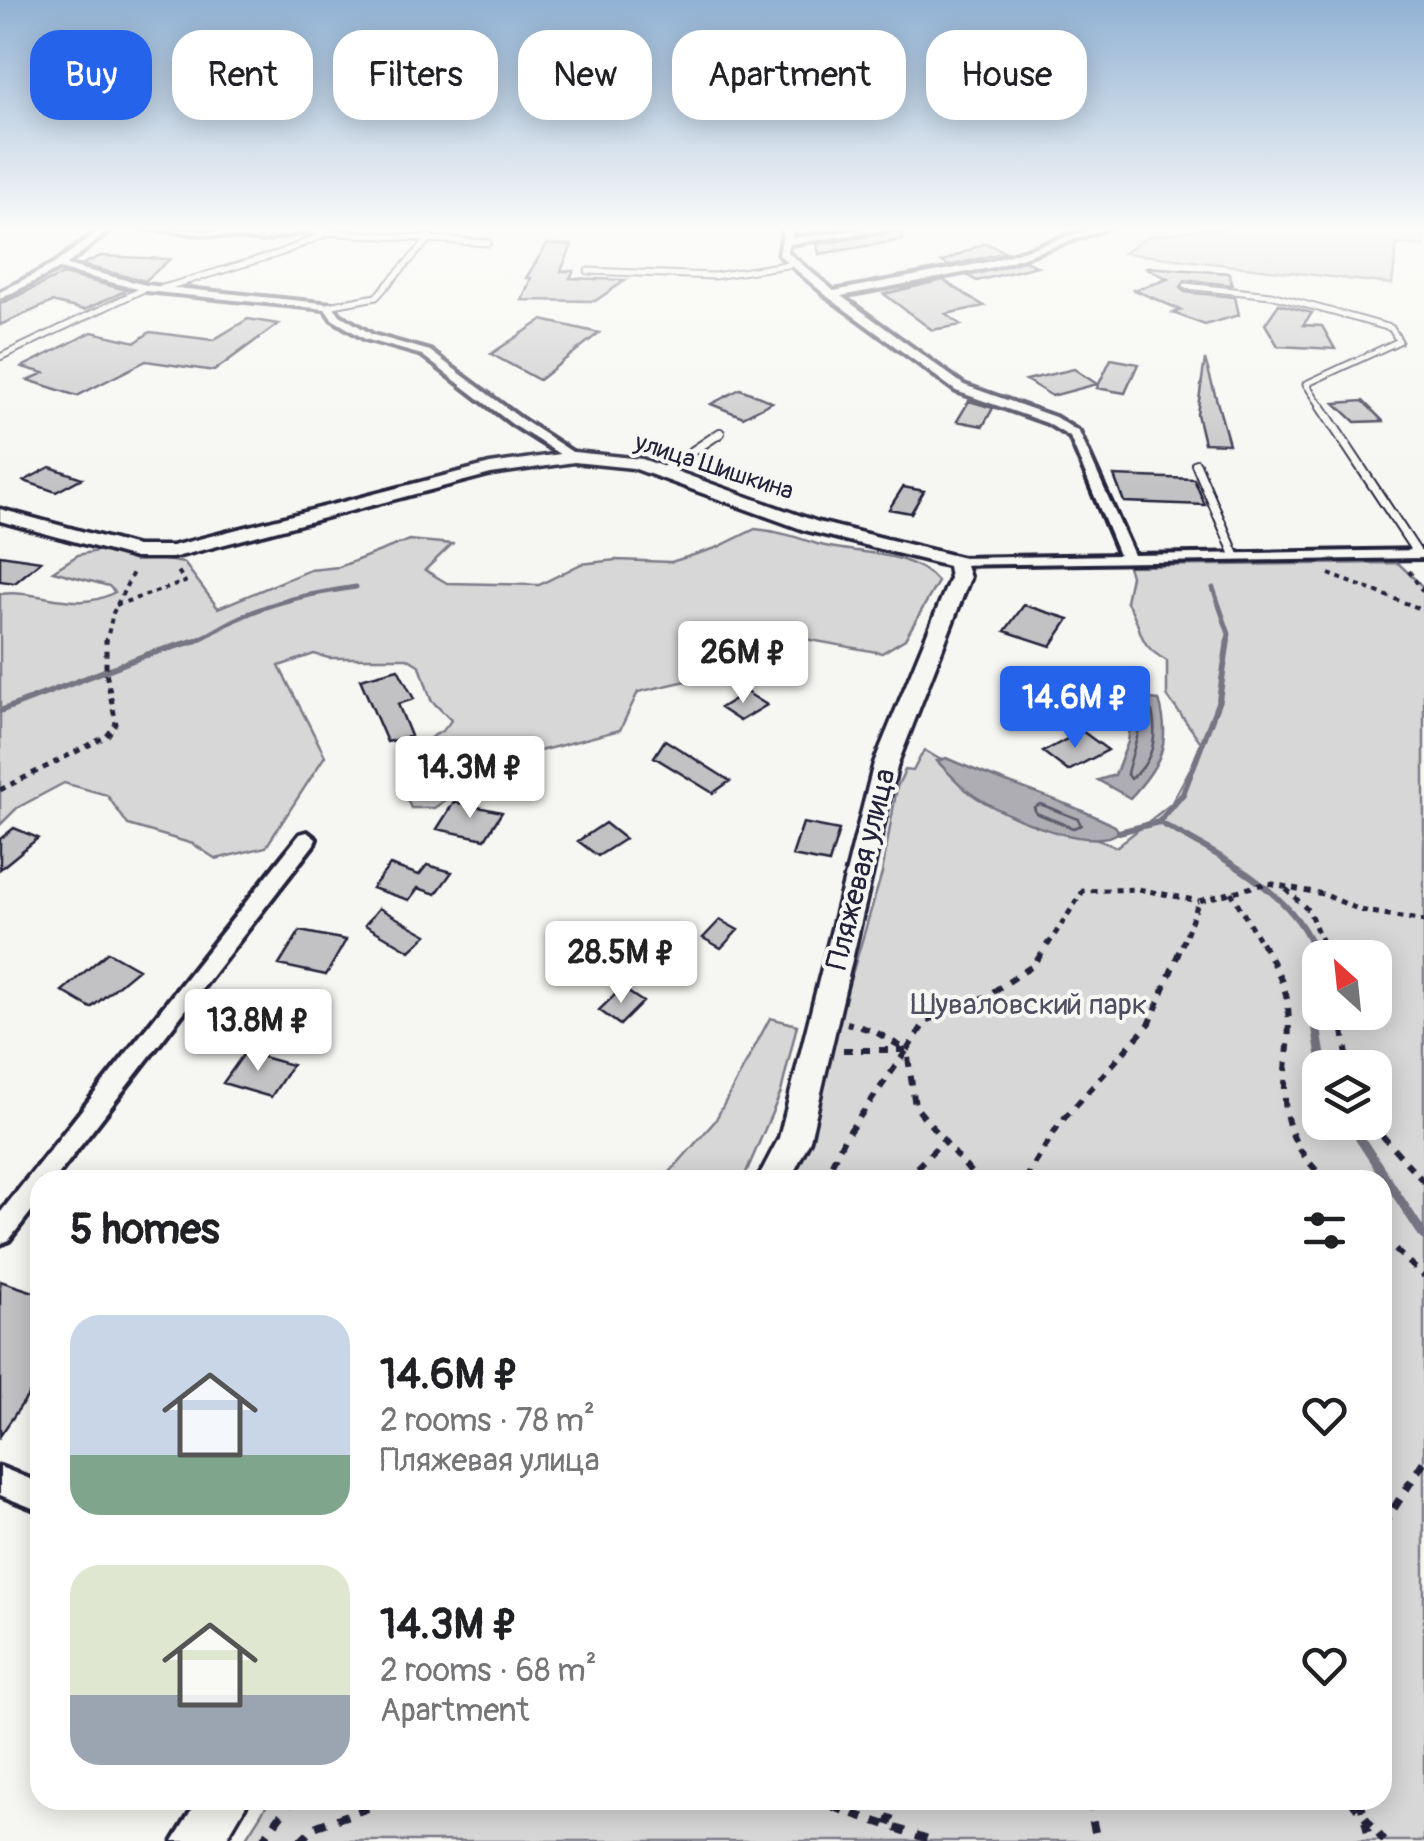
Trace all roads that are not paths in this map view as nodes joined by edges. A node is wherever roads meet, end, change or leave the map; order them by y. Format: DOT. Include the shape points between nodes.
graph roads {
  1 [pos="91,314"];
  2 [pos="335,314"];
  3 [pos="858,314"];
  4 [pos="1341,314"];
  5 [pos="0,357"];
  6 [pos="720,433"];
  7 [pos="574,457"];
  8 [pos="1196,464"];
  9 [pos="663,471"];
  10 [pos="0,515"];
  11 [pos="1421,554"];
  12 [pos="1235,556"];
  13 [pos="1128,558"];
  14 [pos="957,562"];
  15 [pos="307,839"];
  16 [pos="48,1170"];
  17 [pos="778,1170"];
  18 [pos="30,1193"];
  19 [pos="0,1232"];
  20 [pos="0,1481"];
  21 [pos="30,1493"];
  22 [pos="219,1810"];
  23 [pos="196,1841"];
  1 -- 5 [label="lane"];
  2 -- 7 [label="street" via="370,337 426,353"];
  3 -- 13 [label="street" via="960,388 1051,420 1074,436"];
  4 -- 11 [label="lane" via="1390,328 1399,341 1306,384"];
  6 -- 9 [label="lane"];
  7 -- 9 [label="street, улица Шишкина"];
  7 -- 10 [label="street, улица Шишкина" via="490,469 185,549 135,552"];
  8 -- 12 [label="lane"];
  9 -- 14 [label="street, улица Шишкина" via="812,526"];
  11 -- 12 [label="street, улица Шишкина"];
  12 -- 13 [label="street, улица Шишкина"];
  13 -- 14 [label="street, улица Шишкина"];
  14 -- 17 [label="street, Пляжевая улица" via="960,578 886,763 794,1140"];
  15 -- 16 [label="street"];
  18 -- 19 [label="street"];
  20 -- 21 [label="street"];
  22 -- 23 [label="street"];
}
